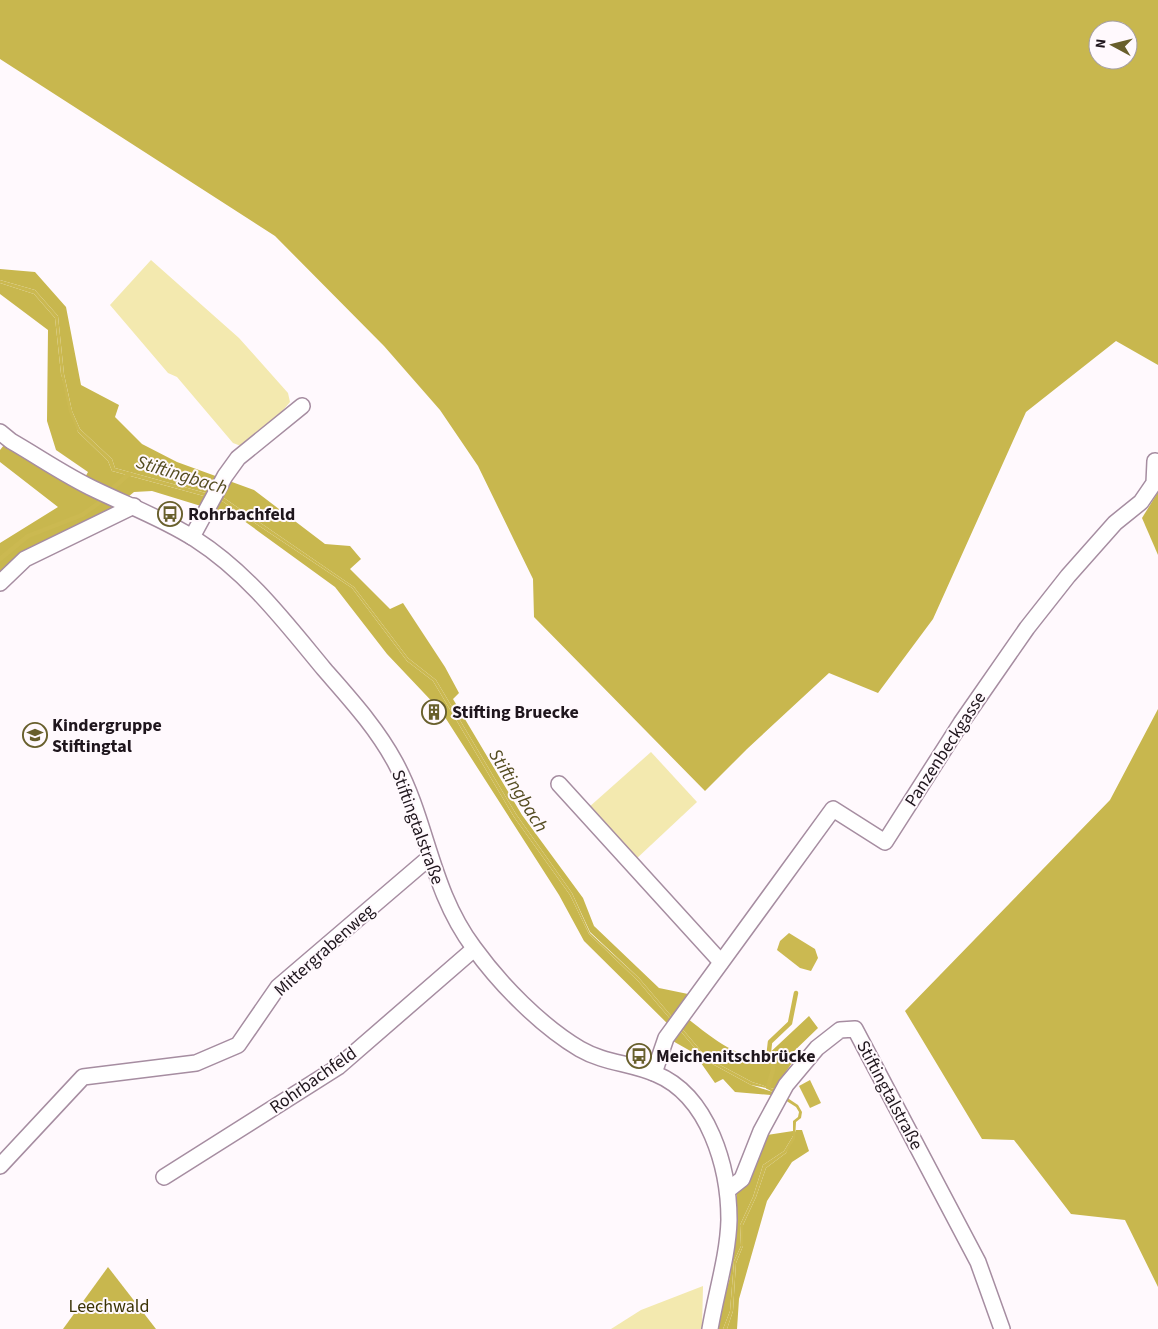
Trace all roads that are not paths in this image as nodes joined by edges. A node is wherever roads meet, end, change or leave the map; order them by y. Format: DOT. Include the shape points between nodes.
graph roads {
  1 [pos="302,406"];
  2 [pos="0,432"];
  3 [pos="1154,461"];
  4 [pos="134,506"];
  5 [pos="192,537"];
  6 [pos="0,582"];
  7 [pos="559,784"];
  8 [pos="430,857"];
  9 [pos="474,948"];
  10 [pos="721,962"];
  11 [pos="654,1073"];
  12 [pos="0,1166"];
  13 [pos="164,1177"];
  14 [pos="728,1190"];
  15 [pos="710,1329"];
  16 [pos="1002,1329"];
  1 -- 5 [label="street" via="238,458"];
  2 -- 4 [label="street, Stiftingtalstraße" via="94,490"];
  3 -- 10 [label="street, Panzenbeckgasse" via="1154,483 1141,502 1115,523 1027,628 885,842 833,809"];
  4 -- 5 [label="street, Stiftingtalstraße"];
  4 -- 6 [label="street" via="26,559"];
  5 -- 8 [label="street, Stiftingtalstraße" via="243,576 262,595 378,732 410,794"];
  7 -- 10 [label="street"];
  8 -- 9 [label="street, Stiftingtalstraße" via="451,911"];
  8 -- 12 [label="street, Mittergrabenweg" via="278,987 238,1045 196,1063 83,1077"];
  9 -- 11 [label="street, Stiftingtalstraße" via="500,979 552,1030 589,1054"];
  9 -- 13 [label="street, Rohrbachfeld" via="338,1066"];
  10 -- 11 [label="street, Panzenbeckgasse" via="666,1038"];
  11 -- 14 [label="street, Stiftingtalstraße" via="682,1090 703,1118 722,1164"];
  14 -- 15 [label="street, Stiftingtalstraße" via="729,1223"];
  14 -- 16 [label="street, Stiftingtalstraße" via="742,1179 761,1131 786,1085 817,1048 840,1030 855,1029 978,1262"];
}
